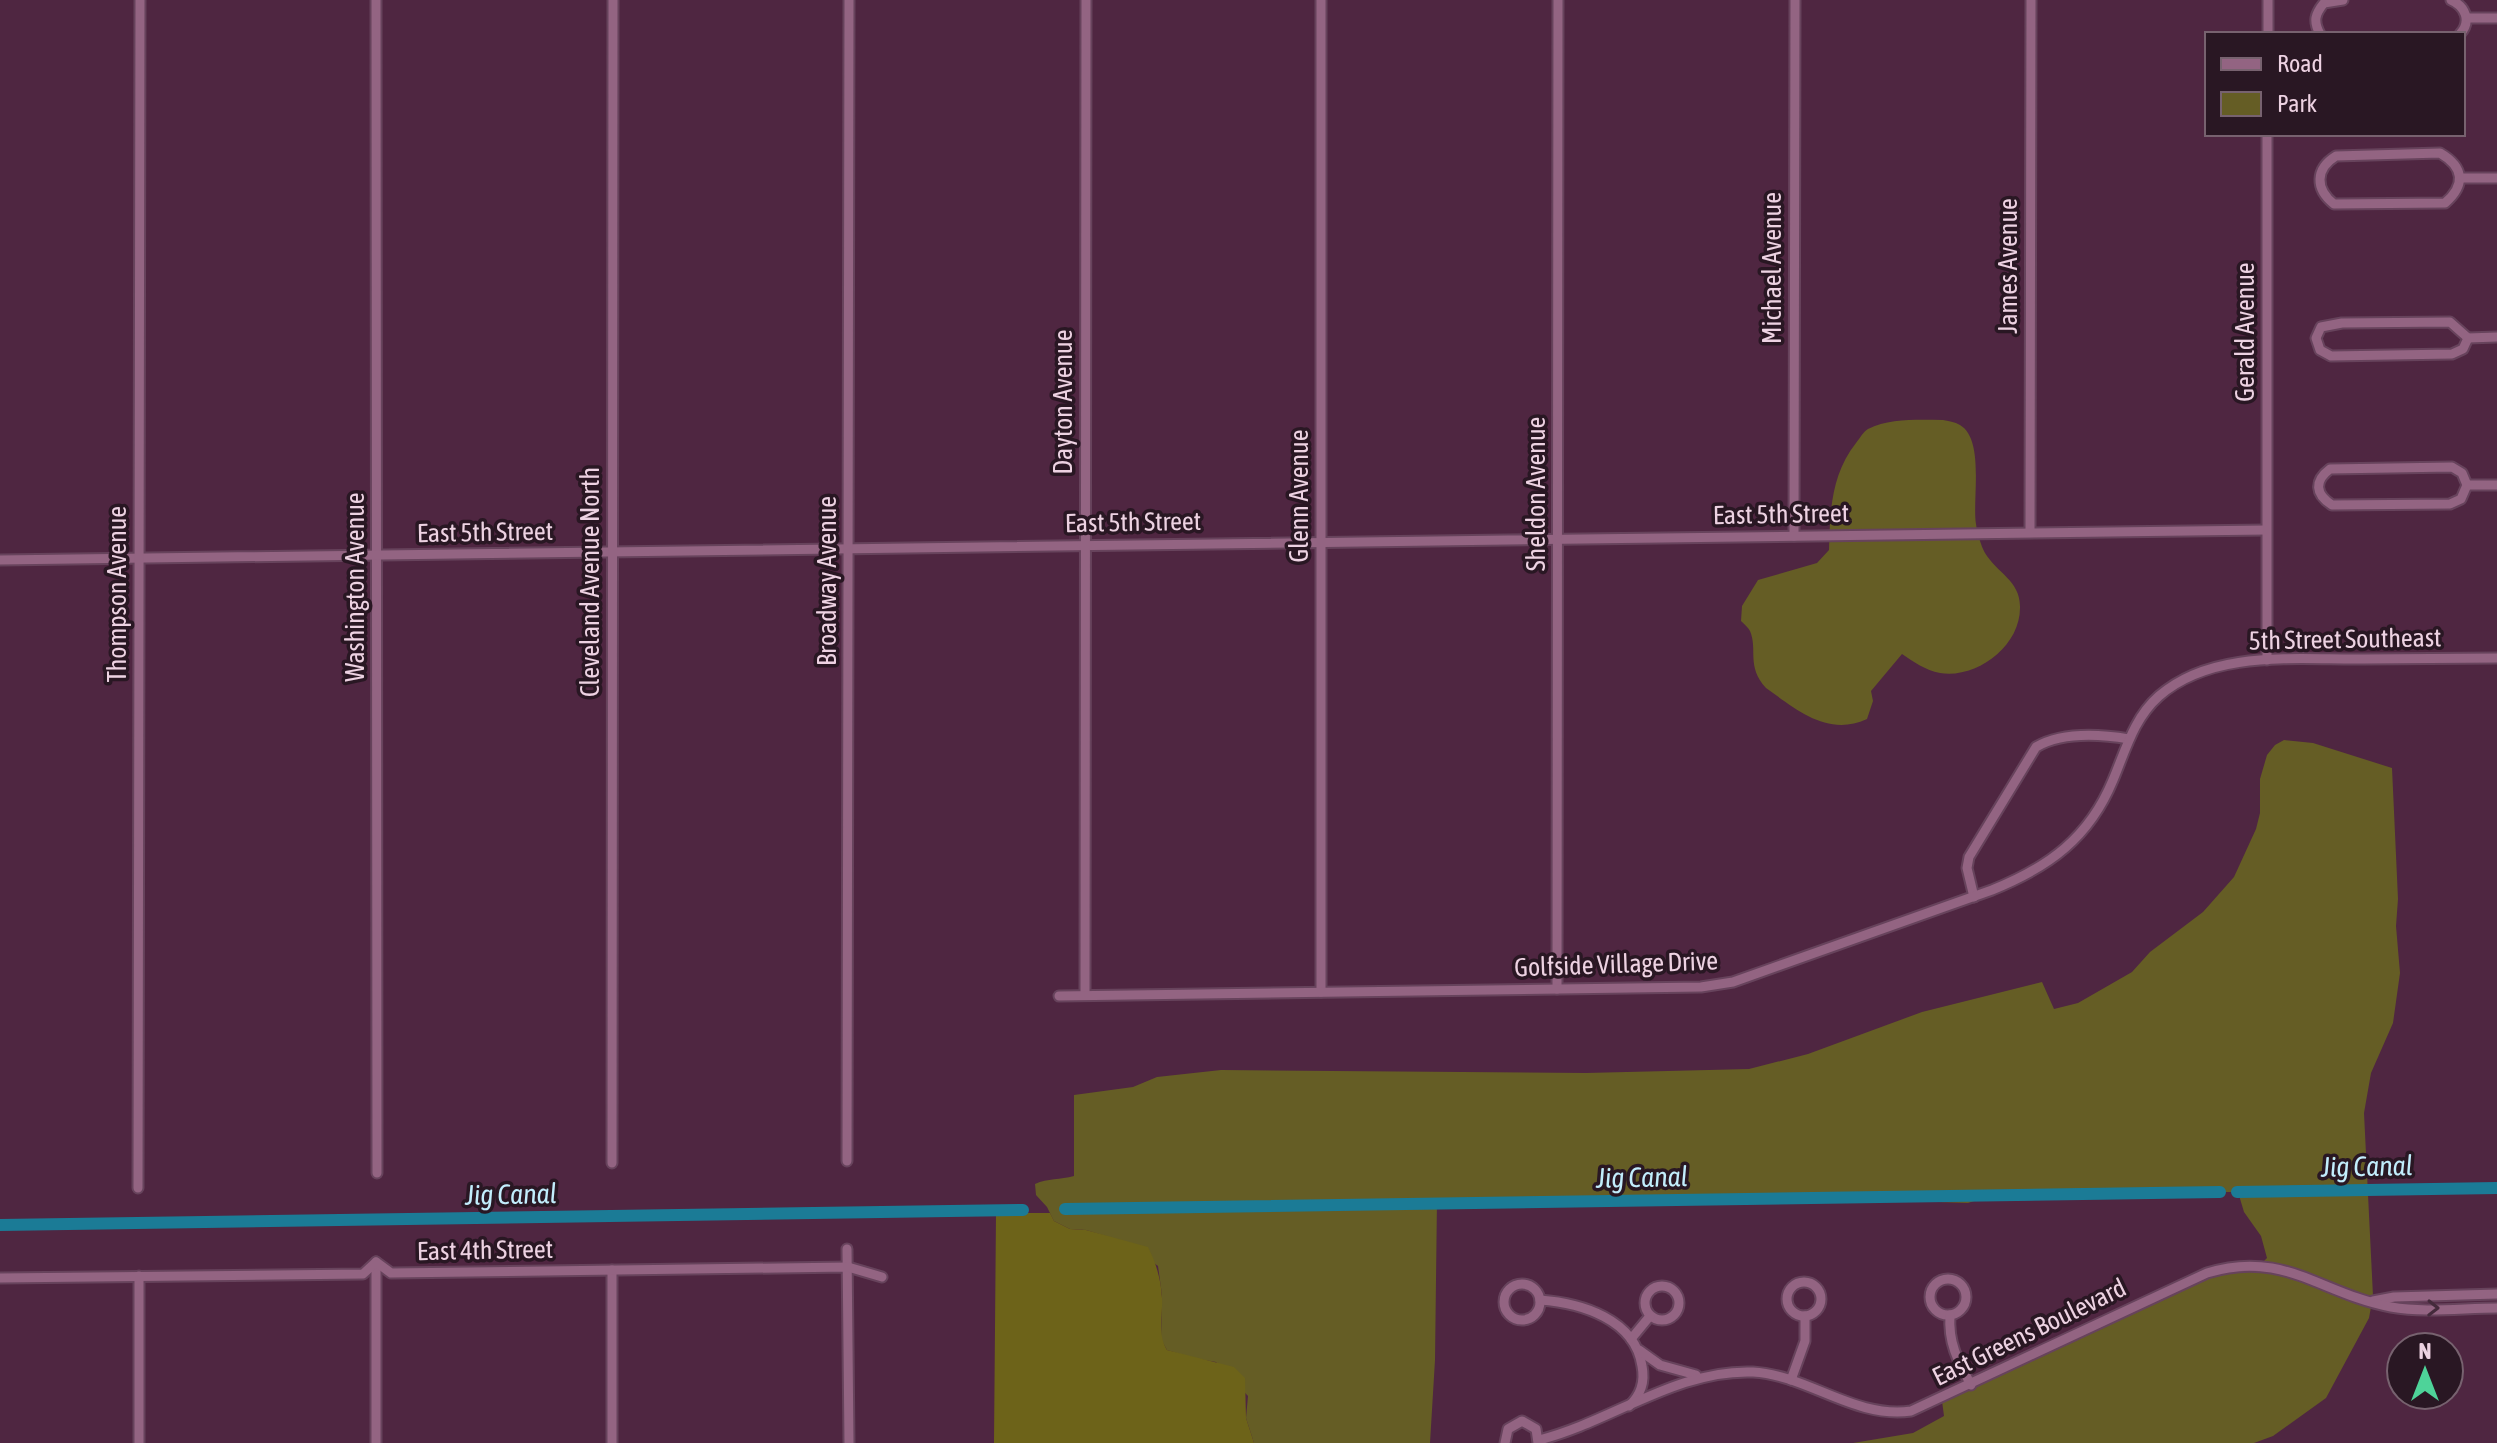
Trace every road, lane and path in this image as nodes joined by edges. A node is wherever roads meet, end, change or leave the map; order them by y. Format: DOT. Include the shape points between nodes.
graph roads {
  1 [pos="140,0"];
  2 [pos="376,0"];
  3 [pos="613,0"];
  4 [pos="849,0"];
  5 [pos="1086,0"];
  6 [pos="1321,0"];
  7 [pos="1558,0"];
  8 [pos="1795,0"];
  9 [pos="2031,0"];
  10 [pos="2268,0"];
  11 [pos="2343,0"];
  12 [pos="2451,0"];
  13 [pos="2467,18"];
  14 [pos="2497,18"];
  15 [pos="2268,32"];
  16 [pos="2319,32"];
  17 [pos="2462,32"];
  18 [pos="2267,136"];
  19 [pos="2460,178"];
  20 [pos="2497,178"];
  21 [pos="2497,337"];
  22 [pos="2468,338"];
  23 [pos="2467,485"];
  24 [pos="2497,485"];
  25 [pos="2266,530"];
  26 [pos="2030,532"];
  27 [pos="1794,536"];
  28 [pos="1557,539"];
  29 [pos="1321,543"];
  30 [pos="1085,545"];
  31 [pos="849,549"];
  32 [pos="612,552"];
  33 [pos="377,555"];
  34 [pos="139,559"];
  35 [pos="0,560"];
  36 [pos="2497,658"];
  37 [pos="2267,660"];
  38 [pos="2129,739"];
  39 [pos="1974,897"];
  40 [pos="1557,989"];
  41 [pos="1321,992"];
  42 [pos="1085,995"];
  43 [pos="1059,996"];
  44 [pos="847,1161"];
  45 [pos="612,1163"];
  46 [pos="377,1173"];
  47 [pos="138,1188"];
  48 [pos="847,1249"];
  49 [pos="376,1262"];
  50 [pos="848,1267"];
  51 [pos="612,1270"];
  52 [pos="139,1276"];
  53 [pos="882,1277"];
  54 [pos="0,1278"];
  55 [pos="2497,1294"];
  56 [pos="1540,1300"];
  57 [pos="2369,1302"];
  58 [pos="2497,1308"];
  59 [pos="1950,1315"];
  60 [pos="1650,1316"];
  61 [pos="1805,1316"];
  62 [pos="1631,1339"];
  63 [pos="1639,1350"];
  64 [pos="1704,1376"];
  65 [pos="1791,1380"];
  66 [pos="1971,1385"];
  67 [pos="1623,1410"];
  68 [pos="1539,1442"];
  69 [pos="139,1443"];
  70 [pos="376,1443"];
  71 [pos="612,1443"];
  72 [pos="849,1443"];
  73 [pos="1505,1443"];
  1 -- 34 [label="street, Thompson Avenue"];
  2 -- 33 [label="street, Washington Avenue"];
  3 -- 32 [label="street, Cleveland Avenue North"];
  4 -- 31 [label="street, Broadway Avenue"];
  5 -- 30 [label="street, Dayton Avenue"];
  6 -- 29 [label="street, Glenn Avenue"];
  7 -- 28 [label="street, Sheldon Avenue"];
  8 -- 27 [label="street, Michael Avenue"];
  9 -- 26 [label="street, James Avenue"];
  10 -- 15 [label="street"];
  11 -- 16 [label="street" via="2324,3 2316,13"];
  12 -- 13 [label="street" via="2460,4"];
  13 -- 14 [label="street"];
  13 -- 17 [label="street"];
  18 -- 25 [label="street, Gerald Avenue"];
  19 -- 19 [label="street" via="2456,193 2445,203 2428,205 2334,204 2319,186 2326,163 2353,154 2440,153 2453,161"];
  19 -- 20 [label="street"];
  21 -- 22 [label="street"];
  22 -- 22 [label="street" via="2463,349 2452,354 2331,356 2320,350 2316,338 2321,327 2342,323 2435,322 2450,322"];
  23 -- 23 [label="street" via="2452,467 2344,468 2330,469 2317,487 2321,499 2332,505 2450,504 2461,499"];
  23 -- 24 [label="street"];
  25 -- 26 [label="street, East 5th Street"];
  25 -- 37 [label="street, Gerald Avenue"];
  26 -- 27 [label="street, East 5th Street"];
  27 -- 28 [label="street, East 5th Street"];
  28 -- 29 [label="street, East 5th Street"];
  28 -- 40 [label="street, Sheldon Avenue"];
  29 -- 30 [label="street, East 5th Street"];
  29 -- 41 [label="street, Glenn Avenue"];
  30 -- 31 [label="street, East 5th Street"];
  30 -- 42 [label="street, Dayton Avenue"];
  31 -- 32 [label="street, East 5th Street"];
  31 -- 44 [label="street, Broadway Avenue"];
  32 -- 33 [label="street, East 5th Street"];
  32 -- 45 [label="street, Cleveland Avenue North"];
  33 -- 34 [label="street, East 5th Street"];
  33 -- 46 [label="street, Washington Avenue"];
  34 -- 35 [label="street, East 5th Street"];
  34 -- 47 [label="street, Thompson Avenue"];
  36 -- 37 [label="street, 5th Street Southeast"];
  37 -- 38 [label="street, 5th Street Southeast" via="2220,666 2178,682 2149,706"];
  38 -- 39 [label="street, Golfside Village Drive" via="2106,795 2071,844 2038,870"];
  38 -- 39 [label="street" via="2063,737 2036,747 1969,857"];
  39 -- 40 [label="street, Golfside Village Drive" via="1733,982"];
  40 -- 41 [label="street, Golfside Village Drive"];
  41 -- 42 [label="street, Golfside Village Drive"];
  42 -- 43 [label="street, Golfside Village Drive"];
  48 -- 50 [label="street"];
  49 -- 51 [label="street, East 4th Street" via="391,1273"];
  49 -- 52 [label="street" via="363,1274"];
  49 -- 70 [label="street"];
  50 -- 51 [label="street, East 4th Street"];
  50 -- 53 [label="street, East 4th Street"];
  50 -- 72 [label="street"];
  51 -- 71 [label="street"];
  52 -- 54 [label="street"];
  52 -- 69 [label="street"];
  55 -- 57 [label="street, East Greens Boulevard"];
  56 -- 62 [label="street" via="1597,1313"];
  57 -- 58 [label="street, East Greens Boulevard, one-way" via="2394,1308"];
  57 -- 66 [label="street, East Greens Boulevard" via="2277,1268 2222,1268"];
  59 -- 66 [label="street" via="1952,1350"];
  60 -- 62 [label="street"];
  61 -- 65 [label="street" via="1805,1341"];
  62 -- 63 [label="street"];
  63 -- 64 [label="street, East Greens Boulevard" via="1660,1365"];
  63 -- 67 [label="street" via="1643,1382"];
  64 -- 65 [label="street, East Greens Boulevard" via="1751,1372"];
  64 -- 67 [label="street, East Greens Boulevard"];
  65 -- 66 [label="street, East Greens Boulevard" via="1857,1406 1896,1413 1925,1407"];
  67 -- 68 [label="street, East Greens Boulevard"];
  68 -- 73 [label="street" via="1536,1429 1522,1421 1508,1429"];
}
